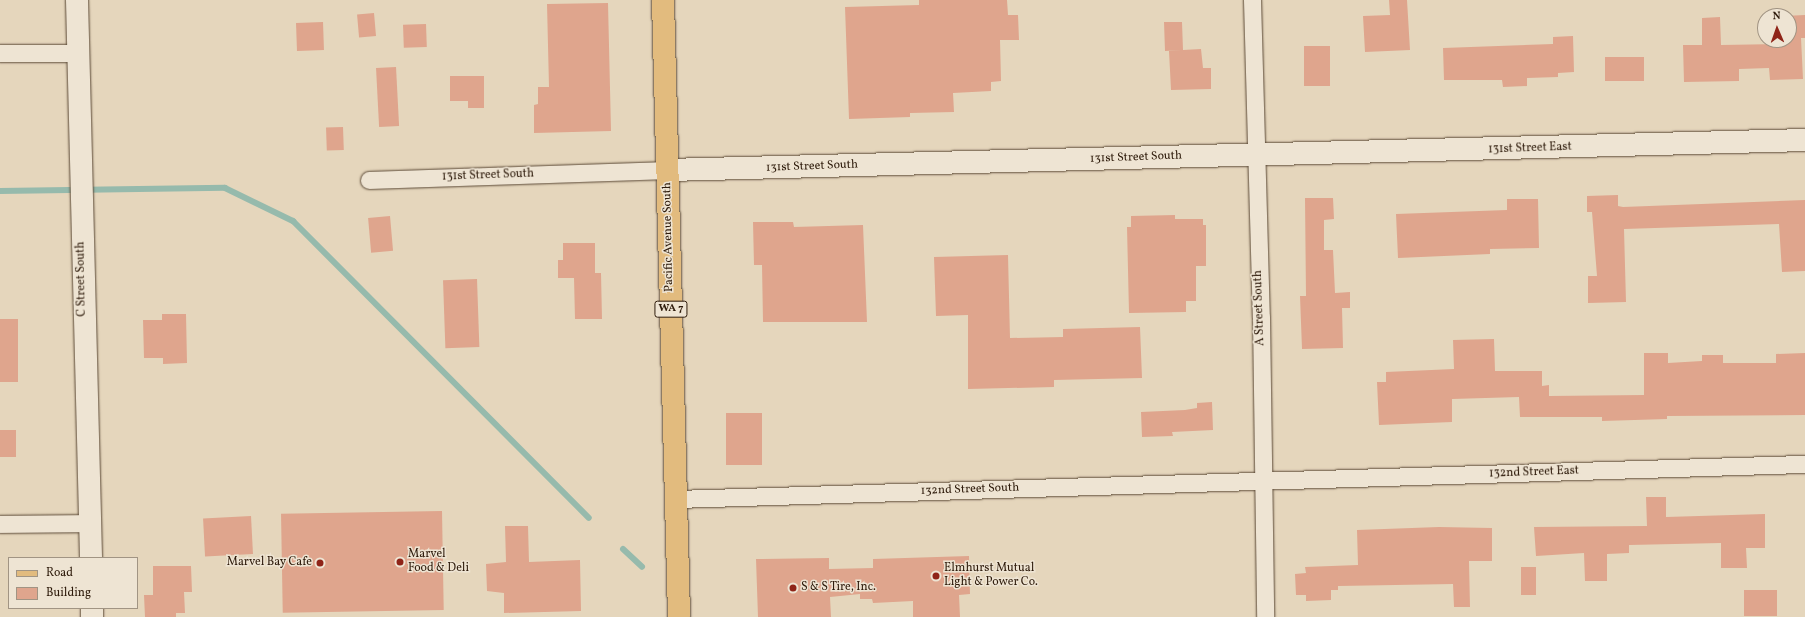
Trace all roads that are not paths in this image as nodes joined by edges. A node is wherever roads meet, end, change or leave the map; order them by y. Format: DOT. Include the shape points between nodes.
graph roads {
  1 [pos="77,0"];
  2 [pos="663,0"];
  3 [pos="1252,0"];
  4 [pos="0,53"];
  5 [pos="77,53"];
  6 [pos="1805,140"];
  7 [pos="1255,157"];
  8 [pos="668,170"];
  9 [pos="369,180"];
  10 [pos="1805,464"];
  11 [pos="1264,481"];
  12 [pos="676,499"];
  13 [pos="90,523"];
  14 [pos="0,524"];
  15 [pos="91,557"];
  16 [pos="679,617"];
  17 [pos="1265,617"];
  1 -- 5 [label="main road, C Street South"];
  2 -- 8 [label="main road, Pacific Avenue South / WA 7"];
  3 -- 7 [label="street, A Street South"];
  4 -- 5 [label="street"];
  5 -- 13 [label="main road, C Street South"];
  6 -- 7 [label="main road, 131st Street East"];
  7 -- 8 [label="main road, 131st Street South"];
  7 -- 11 [label="street, A Street South"];
  8 -- 9 [label="street, 131st Street South"];
  8 -- 12 [label="main road, Pacific Avenue South / WA 7"];
  10 -- 11 [label="street, 132nd Street East"];
  11 -- 12 [label="street, 132nd Street South"];
  11 -- 17 [label="street, A Street South"];
  12 -- 16 [label="main road, Pacific Avenue South / WA 7"];
  13 -- 14 [label="street"];
  13 -- 15 [label="main road, C Street South"];
}
